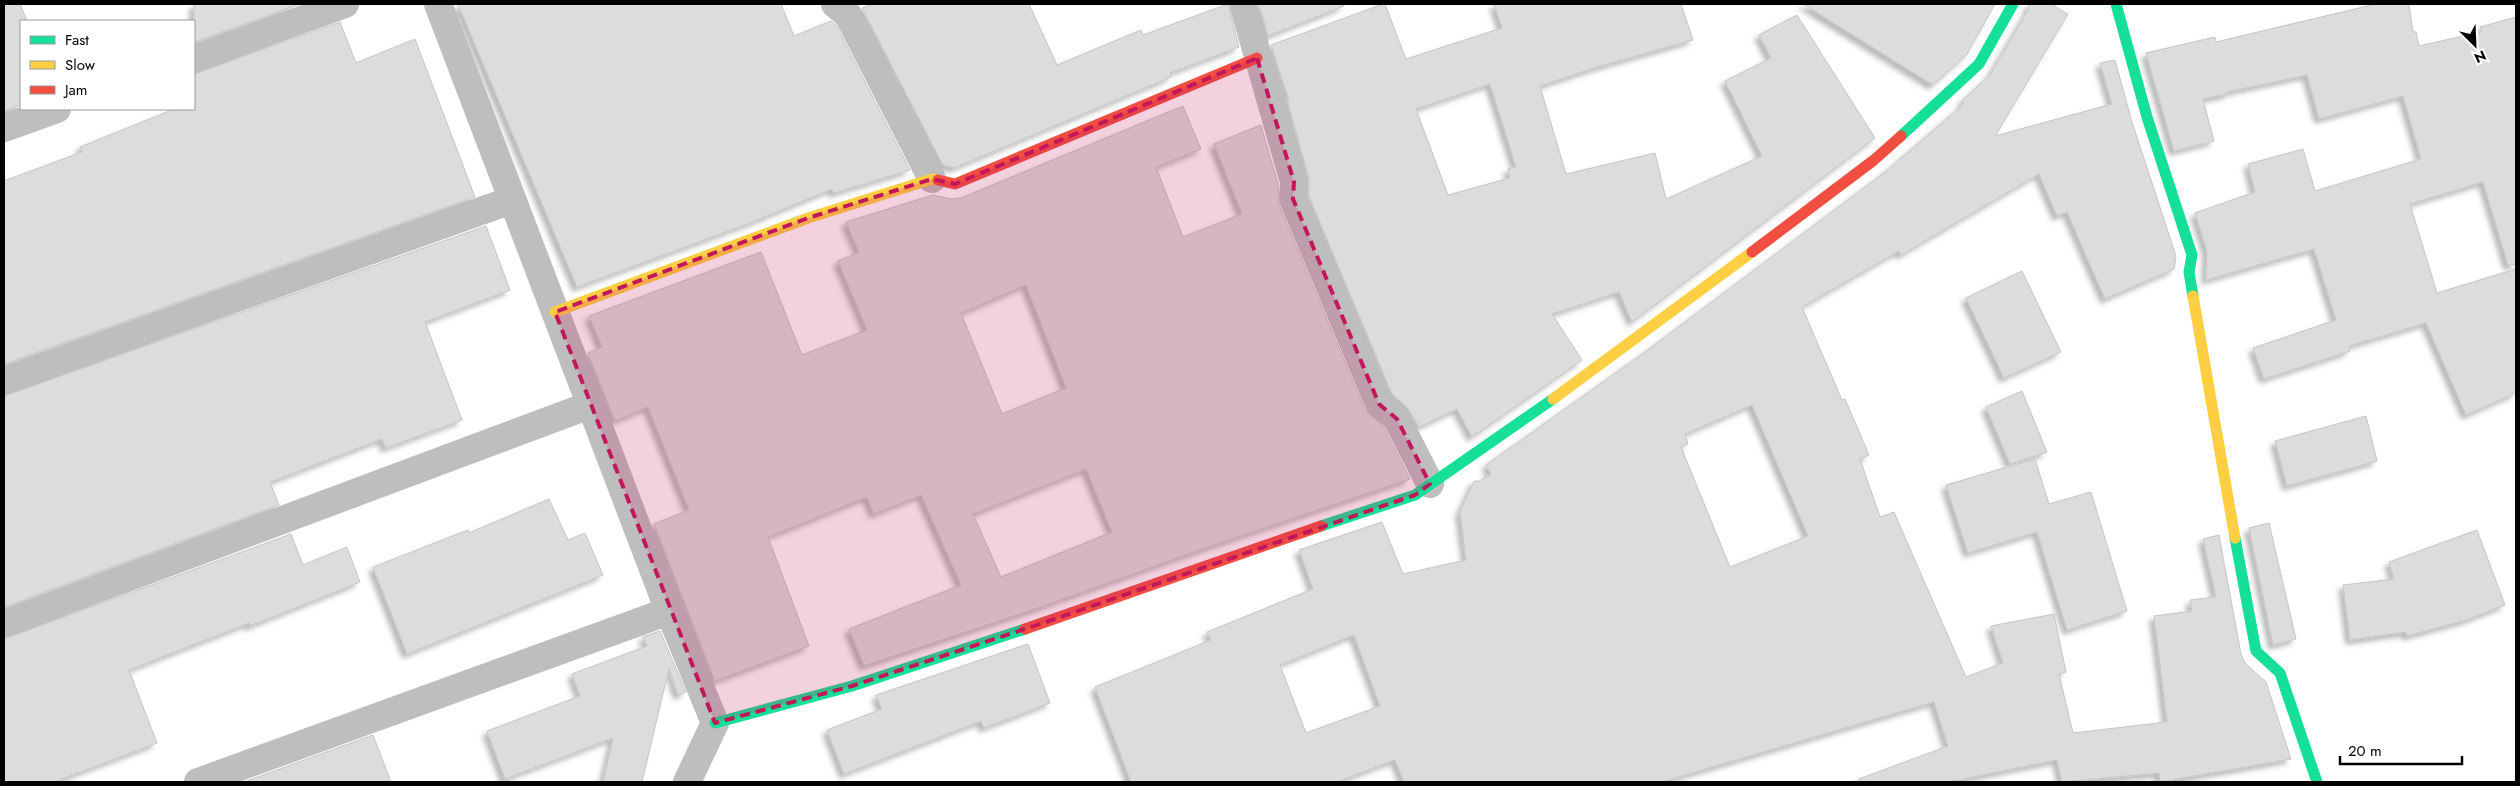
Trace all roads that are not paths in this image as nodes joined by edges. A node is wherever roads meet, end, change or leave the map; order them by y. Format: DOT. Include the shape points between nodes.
graph roads {
  1 [pos="345,4"];
  2 [pos="438,4"];
  3 [pos="835,4"];
  4 [pos="1243,4"];
  5 [pos="2013,4"];
  6 [pos="2116,4"];
  7 [pos="1257,58"];
  8 [pos="195,59"];
  9 [pos="54,110"];
  10 [pos="4,128"];
  11 [pos="932,179"];
  12 [pos="512,200"];
  13 [pos="555,312"];
  14 [pos="4,380"];
  15 [pos="590,405"];
  16 [pos="1430,484"];
  17 [pos="669,611"];
  18 [pos="4,624"];
  19 [pos="715,723"];
  20 [pos="198,782"];
  21 [pos="687,782"];
  22 [pos="2316,782"];
  1 -- 8 [label="street"];
  2 -- 12 [label="street"];
  3 -- 11 [label="street" via="848,15"];
  4 -- 7 [label="street"];
  5 -- 16 [label="street" via="1979,64 1874,160 1590,373"];
  6 -- 22 [label="street" via="2147,117 2192,255 2189,272 2256,651 2280,673"];
  7 -- 11 [label="street" via="955,184"];
  7 -- 16 [label="street" via="1294,182 1292,199 1379,404 1397,419"];
  9 -- 10 [label="street"];
  11 -- 13 [label="street" via="808,218"];
  12 -- 13 [label="street"];
  12 -- 14 [label="street"];
  13 -- 15 [label="street"];
  15 -- 17 [label="street"];
  15 -- 18 [label="street"];
  16 -- 19 [label="street" via="1416,496 1216,561 1043,623 852,686"];
  17 -- 19 [label="street"];
  17 -- 20 [label="street"];
  19 -- 21 [label="street"];
}
